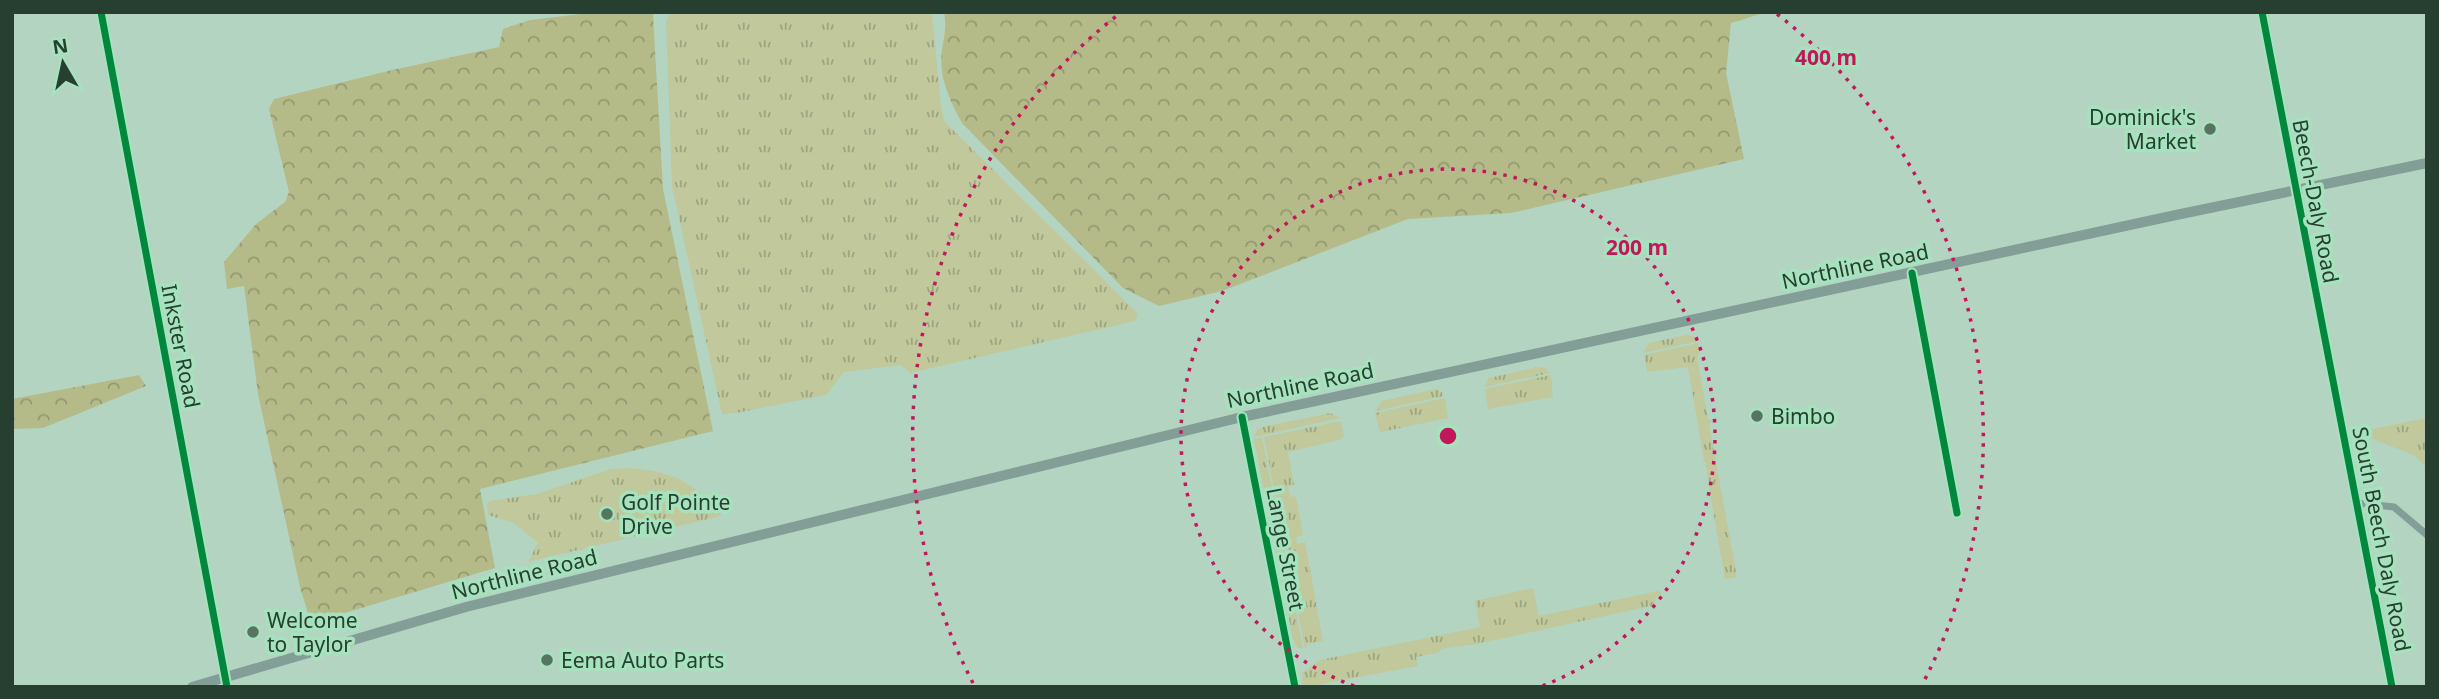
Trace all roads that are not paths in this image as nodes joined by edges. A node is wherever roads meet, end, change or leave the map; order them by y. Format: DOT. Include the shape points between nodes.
graph roads {
  1 [pos="101,12"];
  2 [pos="2262,12"];
  3 [pos="2427,163"];
  4 [pos="2295,190"];
  5 [pos="1912,273"];
  6 [pos="2337,397"];
  7 [pos="1242,417"];
  8 [pos="2357,503"];
  9 [pos="1957,513"];
  10 [pos="2427,535"];
  11 [pos="226,682"];
  12 [pos="192,687"];
  13 [pos="1295,687"];
  14 [pos="2392,687"];
  1 -- 11 [label="street, Inkster Road"];
  2 -- 4 [label="street, Beech-Daly Road"];
  3 -- 4 [label="main road, Northline Road"];
  4 -- 5 [label="main road, Northline Road"];
  4 -- 6 [label="street, Beech-Daly Road"];
  5 -- 7 [label="main road, Northline Road"];
  5 -- 9 [label="street"];
  6 -- 8 [label="street, South Beech Daly Road"];
  7 -- 11 [label="main road, Northline Road" via="466,607"];
  7 -- 13 [label="street, Lange Street"];
  8 -- 10 [label="street" via="2394,507"];
  8 -- 14 [label="street, South Beech Daly Road"];
  11 -- 12 [label="main road, Northline Road"];
}
